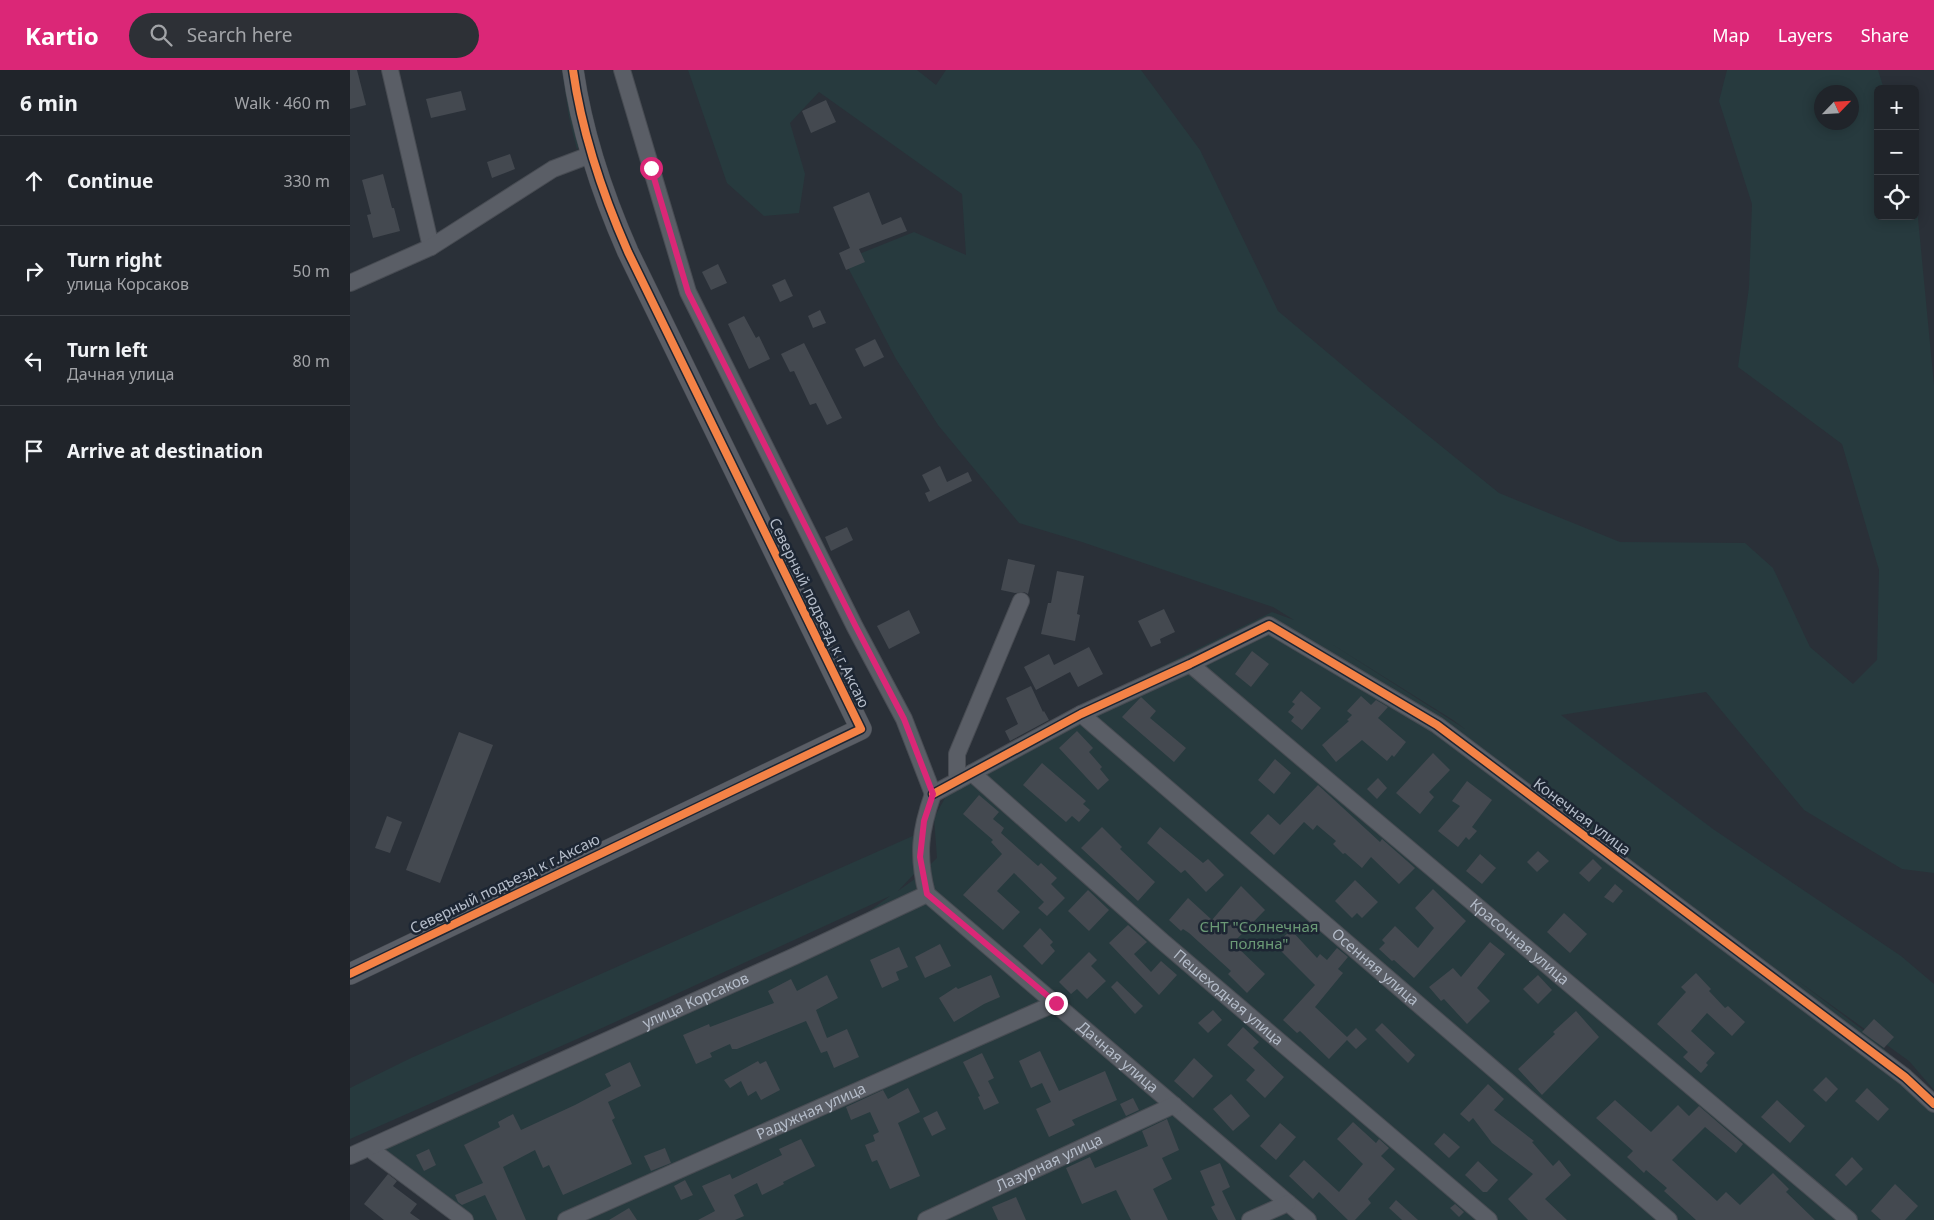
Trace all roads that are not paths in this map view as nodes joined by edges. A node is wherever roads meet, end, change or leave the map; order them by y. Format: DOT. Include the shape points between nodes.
graph roads {
  1 [pos="390,70"];
  2 [pos="573,70"];
  3 [pos="622,70"];
  4 [pos="590,155"];
  5 [pos="431,247"];
  6 [pos="350,283"];
  7 [pos="1021,601"];
  8 [pos="1190,664"];
  9 [pos="1081,714"];
  10 [pos="972,773"];
  11 [pos="957,781"];
  12 [pos="933,794"];
  13 [pos="927,894"];
  14 [pos="350,974"];
  15 [pos="1056,1003"];
  16 [pos="1934,1104"];
  17 [pos="1174,1105"];
  18 [pos="369,1148"];
  19 [pos="350,1156"];
  20 [pos="1288,1203"];
  21 [pos="465,1220"];
  22 [pos="566,1220"];
  23 [pos="926,1220"];
  24 [pos="1250,1220"];
  25 [pos="1308,1220"];
  26 [pos="1489,1220"];
  27 [pos="1669,1220"];
  28 [pos="1849,1220"];
  1 -- 5 [label="street"];
  2 -- 4 [label="street, Северный подъезд к г.Аксаю"];
  3 -- 12 [label="street" via="688,292 904,719"];
  4 -- 5 [label="street" via="553,169"];
  4 -- 14 [label="street, Северный подъезд к г.Аксаю" via="628,252 861,729"];
  5 -- 6 [label="street"];
  7 -- 11 [label="street" via="957,754"];
  8 -- 9 [label="street"];
  8 -- 16 [label="street, Конечная улица" via="1269,625 1437,725 1905,1077"];
  8 -- 28 [label="street, Красочная улица"];
  9 -- 10 [label="street"];
  9 -- 27 [label="street, Осенняя улица"];
  10 -- 11 [label="street"];
  10 -- 26 [label="street, Пешеходная улица" via="1163,942"];
  11 -- 12 [label="street"];
  12 -- 13 [label="street" via="924,821 920,857"];
  13 -- 15 [label="street, Дачная улица"];
  13 -- 18 [label="street, улица Корсаков"];
  15 -- 17 [label="street, Дачная улица"];
  15 -- 22 [label="street, Радужная улица"];
  17 -- 20 [label="street, Дачная улица"];
  17 -- 23 [label="street, Лазурная улица"];
  18 -- 19 [label="street, улица Корсаков"];
  18 -- 21 [label="street"];
  20 -- 24 [label="street"];
  20 -- 25 [label="street, Дачная улица"];
}
